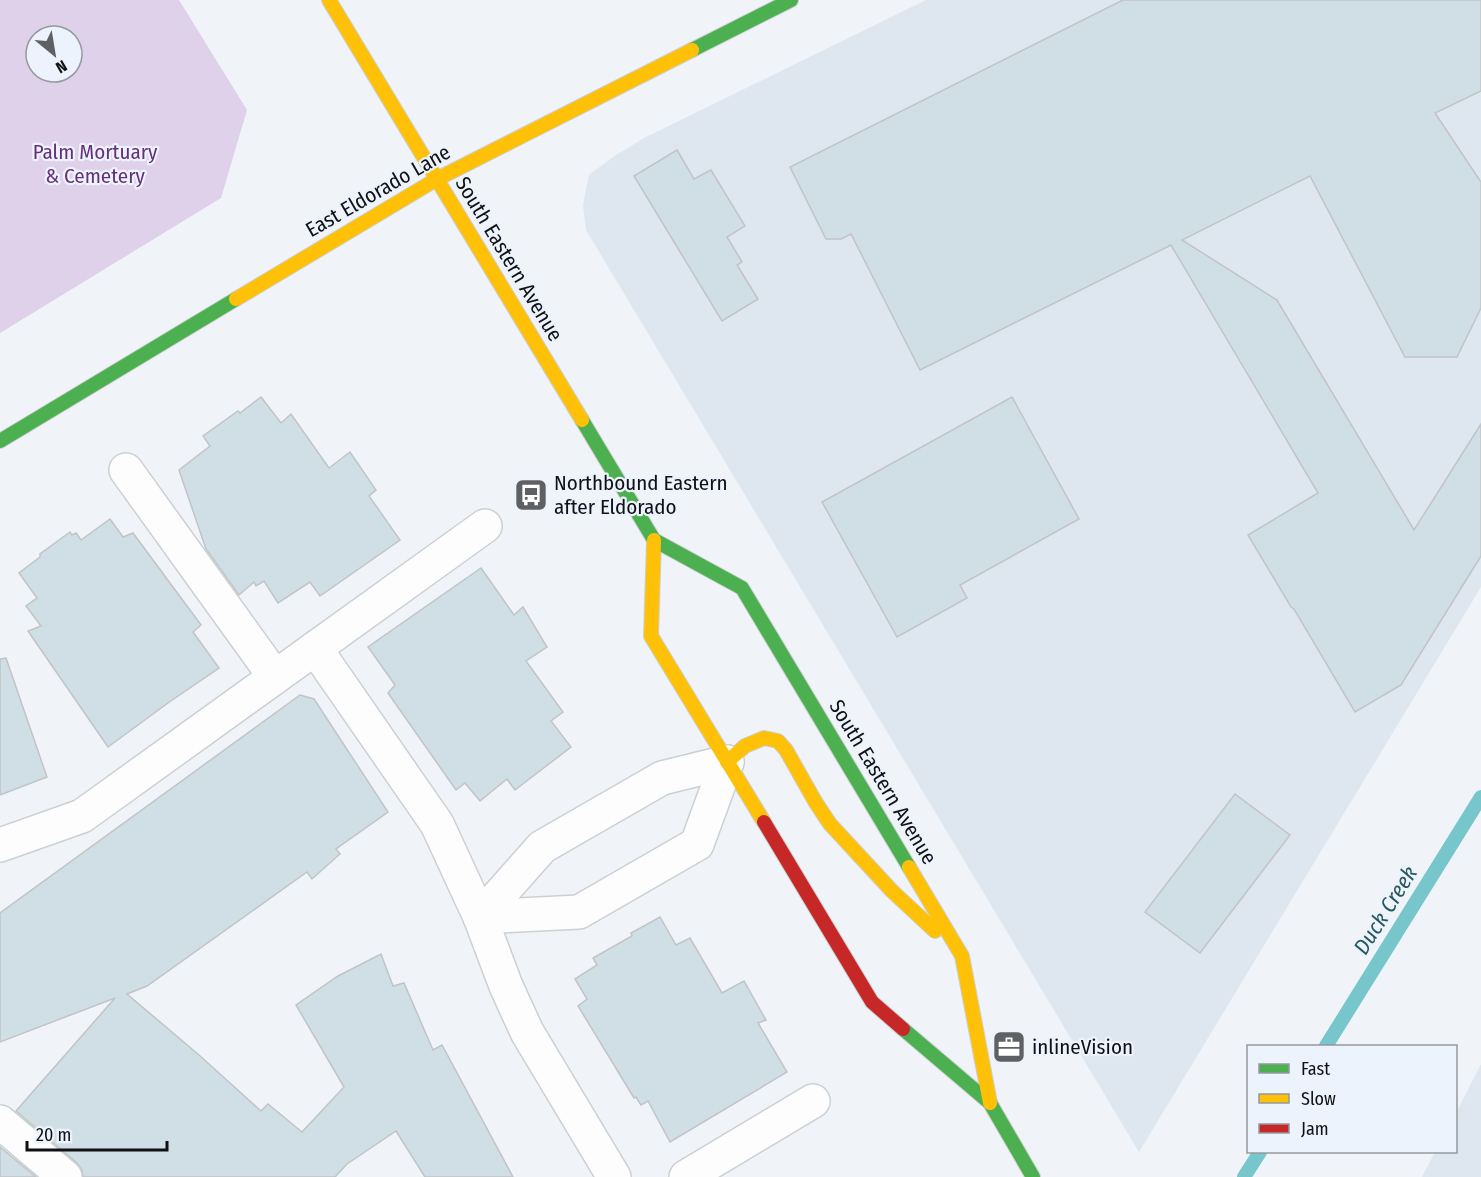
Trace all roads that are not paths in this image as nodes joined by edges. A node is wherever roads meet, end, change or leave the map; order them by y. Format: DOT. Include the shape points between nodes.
graph roads {
  1 [pos="329,0"];
  2 [pos="791,0"];
  3 [pos="437,179"];
  4 [pos="0,441"];
  5 [pos="126,470"];
  6 [pos="484,526"];
  7 [pos="654,540"];
  8 [pos="315,648"];
  9 [pos="275,677"];
  10 [pos="727,762"];
  11 [pos="0,845"];
  12 [pos="480,917"];
  13 [pos="962,956"];
  14 [pos="813,1101"];
  15 [pos="990,1103"];
  16 [pos="0,1122"];
  17 [pos="65,1177"];
  18 [pos="614,1177"];
  19 [pos="686,1177"];
  20 [pos="1033,1177"];
  1 -- 3 [label="main road, South Eastern Avenue"];
  2 -- 3 [label="main road, East Eldorado Lane"];
  3 -- 4 [label="main road, East Eldorado Lane"];
  3 -- 7 [label="main road, South Eastern Avenue"];
  5 -- 9 [label="street"];
  6 -- 8 [label="street"];
  7 -- 10 [label="main road, South Eastern Avenue" via="651,636"];
  7 -- 13 [label="main road, South Eastern Avenue" via="742,588"];
  8 -- 9 [label="street"];
  8 -- 12 [label="street" via="437,824"];
  9 -- 11 [label="street" via="82,816"];
  10 -- 12 [label="street" via="662,778 542,847"];
  10 -- 12 [label="street" via="697,844 579,912"];
  10 -- 13 [label="main road" via="746,746 764,738 778,741 830,824 892,891"];
  10 -- 15 [label="main road, South Eastern Avenue" via="872,1002"];
  12 -- 18 [label="street" via="527,1032"];
  13 -- 15 [label="main road, South Eastern Avenue"];
  14 -- 19 [label="street"];
  15 -- 20 [label="main road, South Eastern Avenue"];
  16 -- 17 [label="street"];
}
